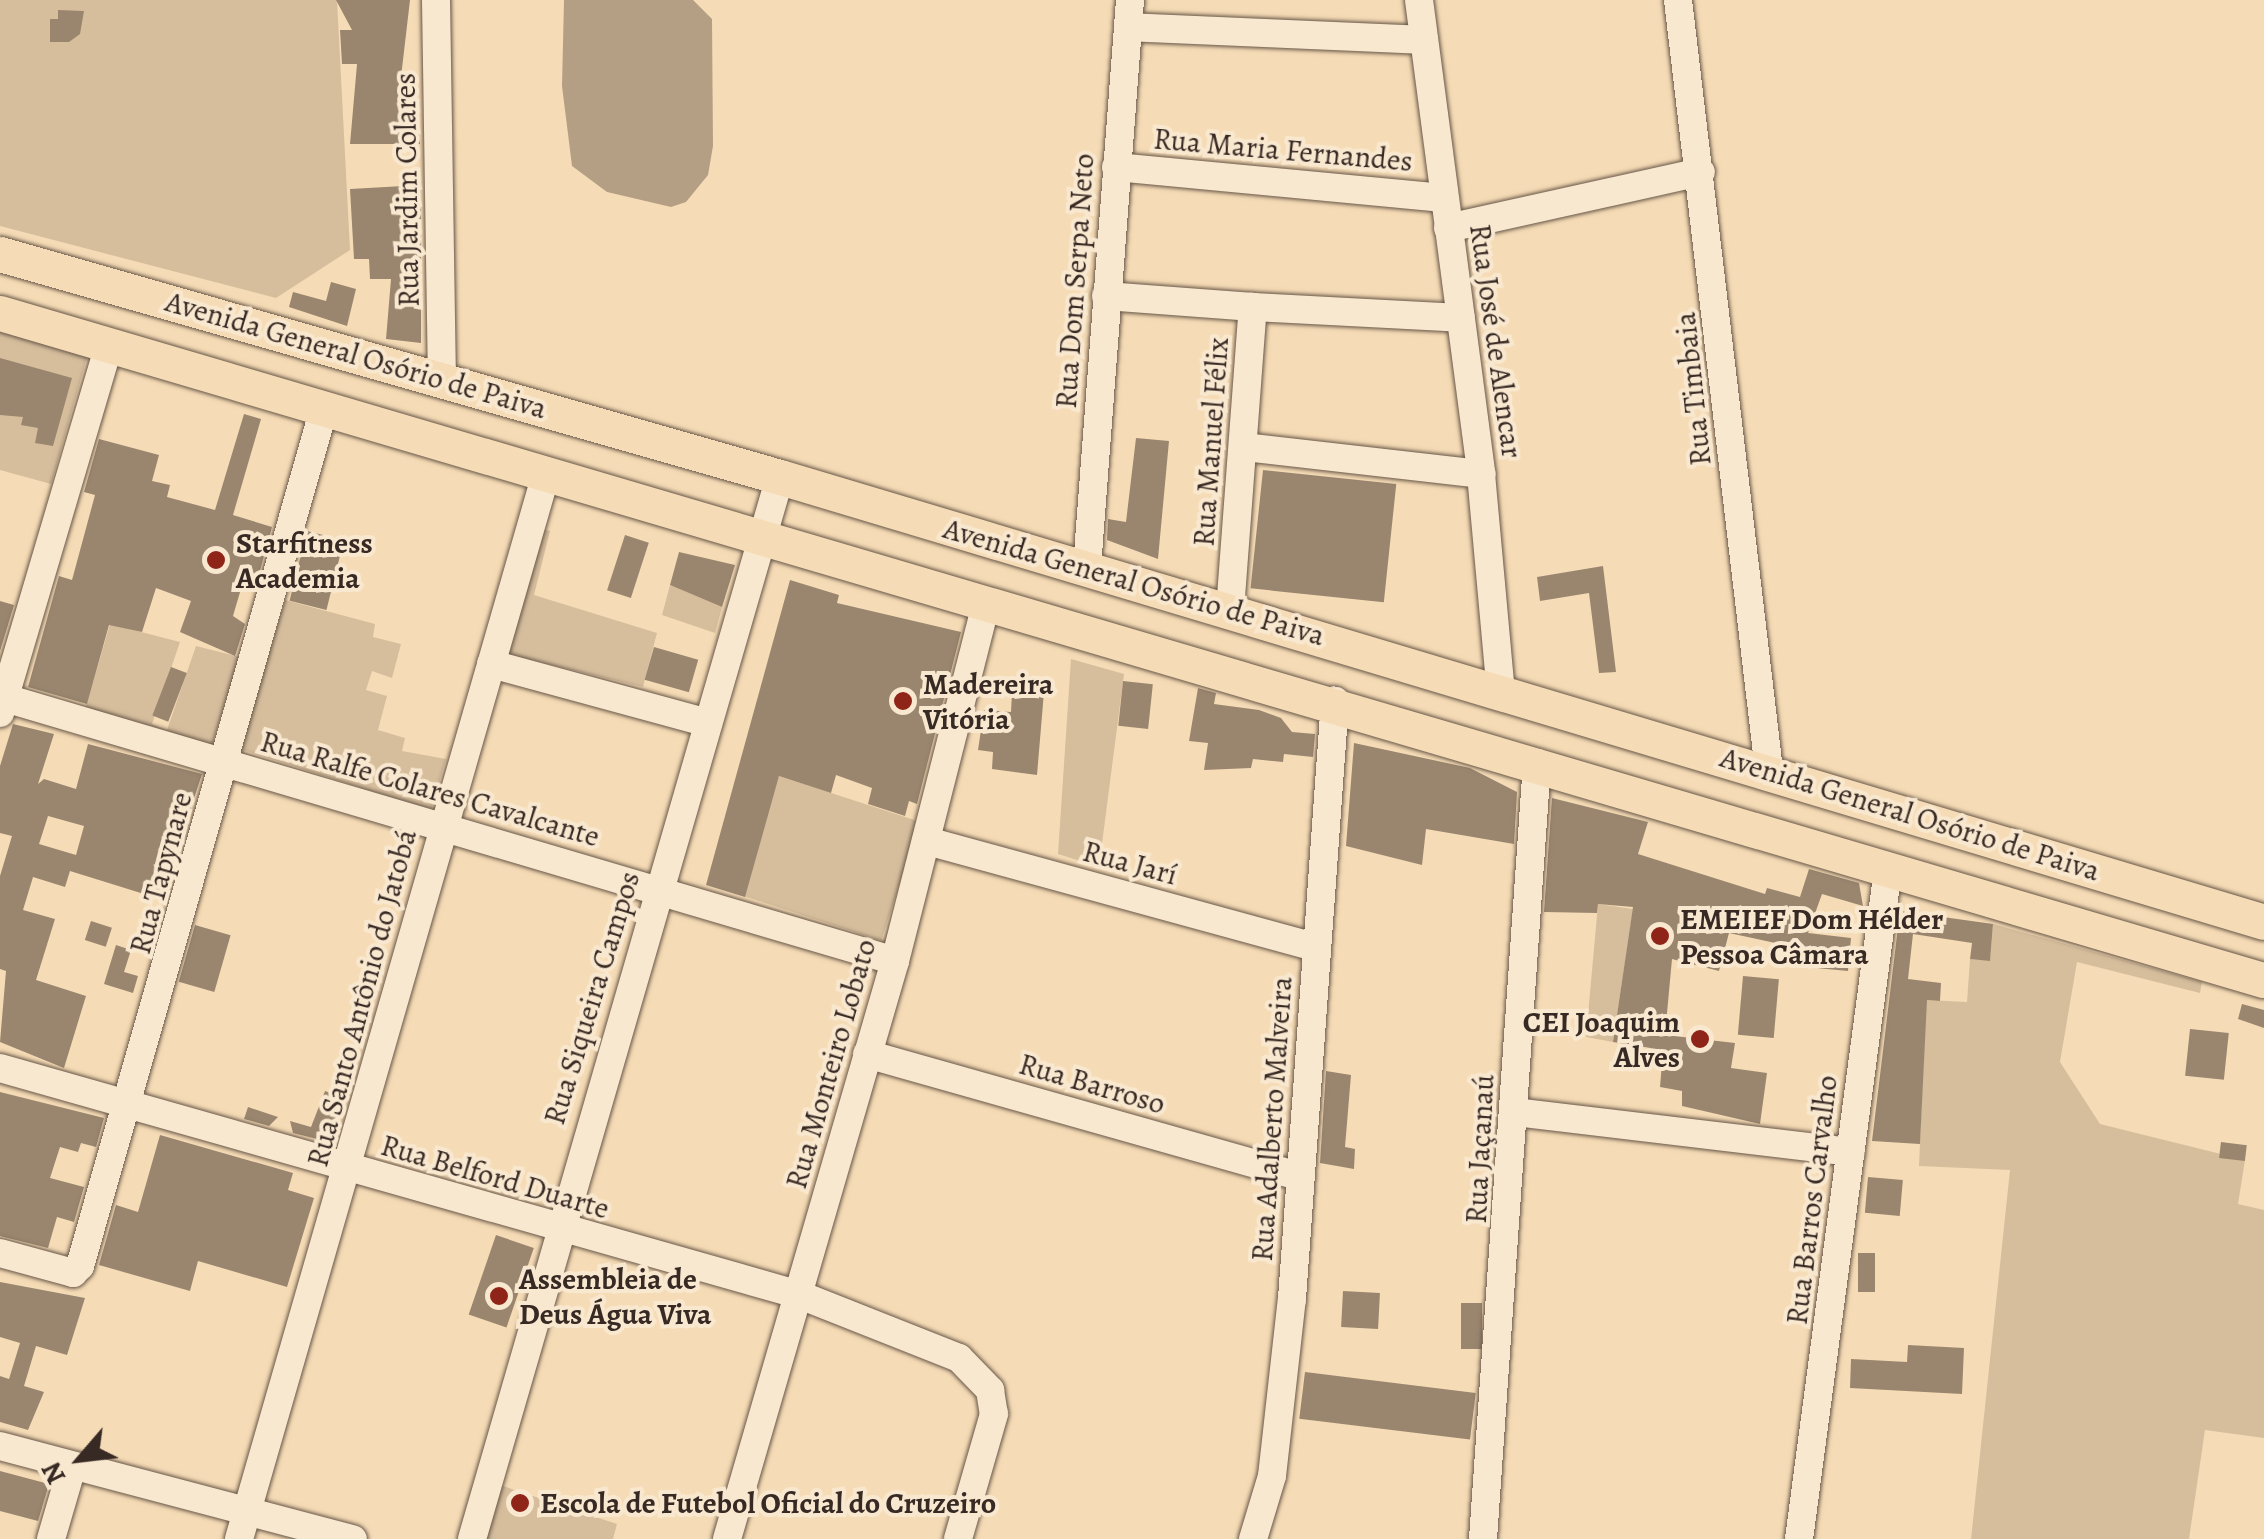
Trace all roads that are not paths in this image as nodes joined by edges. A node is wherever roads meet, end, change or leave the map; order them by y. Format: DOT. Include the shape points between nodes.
graph roads {
  1 [pos="436,0"];
  2 [pos="1420,0"];
  3 [pos="1678,0"];
  4 [pos="1129,14"];
  5 [pos="1424,40"];
  6 [pos="1116,167"];
  7 [pos="1701,172"];
  8 [pos="1444,198"];
  9 [pos="1448,228"];
  10 [pos="0,254"];
  11 [pos="1106,296"];
  12 [pos="1253,308"];
  13 [pos="0,313"];
  14 [pos="1460,318"];
  15 [pos="109,346"];
  16 [pos="442,379"];
  17 [pos="323,412"];
  18 [pos="1244,447"];
  19 [pos="546,474"];
  20 [pos="1481,474"];
  21 [pos="780,477"];
  22 [pos="762,538"];
  23 [pos="1086,567"];
  24 [pos="986,604"];
  25 [pos="1230,610"];
  26 [pos="490,664"];
  27 [pos="1502,692"];
  28 [pos="1335,701"];
  29 [pos="2,707"];
  30 [pos="708,724"];
  31 [pos="225,762"];
  32 [pos="1537,763"];
  33 [pos="1769,770"];
  34 [pos="1888,809"];
  35 [pos="1735,821"];
  36 [pos="442,829"];
  37 [pos="926,841"];
  38 [pos="1880,866"];
  39 [pos="658,889"];
  40 [pos="2264,922"];
  41 [pos="1317,948"];
  42 [pos="895,960"];
  43 [pos="2264,980"];
  44 [pos="867,1054"];
  45 [pos="0,1068"];
  46 [pos="130,1106"];
  47 [pos="1516,1112"];
  48 [pos="1852,1152"];
  49 [pos="348,1170"];
  50 [pos="1299,1176"];
  51 [pos="558,1228"];
  52 [pos="0,1252"];
  53 [pos="800,1296"];
  54 [pos="0,1446"];
  55 [pos="72,1467"];
  56 [pos="246,1511"];
  57 [pos="51,1539"];
  58 [pos="238,1539"];
  59 [pos="353,1539"];
  60 [pos="472,1539"];
  61 [pos="727,1539"];
  62 [pos="958,1539"];
  63 [pos="1253,1539"];
  64 [pos="1483,1539"];
  65 [pos="1799,1539"];
  1 -- 16 [label="street, Rua Jardim Colares"];
  2 -- 5 [label="street, Rua José de Alencar"];
  3 -- 7 [label="street, Rua Timbaia"];
  4 -- 5 [label="street"];
  4 -- 6 [label="street, Rua Dom Serpa Neto"];
  5 -- 8 [label="street, Rua José de Alencar"];
  6 -- 8 [label="street, Rua Maria Fernandes"];
  6 -- 11 [label="street, Rua Dom Serpa Neto"];
  7 -- 9 [label="street"];
  7 -- 33 [label="street, Rua Timbaia"];
  8 -- 9 [label="street, Rua José de Alencar"];
  9 -- 14 [label="street, Rua José de Alencar"];
  10 -- 16 [label="main road, Avenida General Osório de Paiva"];
  11 -- 12 [label="street"];
  11 -- 23 [label="street, Rua Dom Serpa Neto"];
  12 -- 14 [label="street, Rua Manuel Félix"];
  12 -- 18 [label="street, Rua Manuel Félix"];
  13 -- 15 [label="main road, Avenida General Osório de Paiva"];
  14 -- 20 [label="street, Rua José de Alencar"];
  15 -- 17 [label="main road, Avenida General Osório de Paiva"];
  15 -- 29 [label="street"];
  16 -- 21 [label="main road, Avenida General Osório de Paiva"];
  17 -- 19 [label="main road, Avenida General Osório de Paiva"];
  17 -- 31 [label="street, Rua Tapynare"];
  18 -- 20 [label="street"];
  18 -- 25 [label="street, Rua Manuel Félix"];
  19 -- 22 [label="main road, Avenida General Osório de Paiva"];
  19 -- 26 [label="street, Rua Santo Antônio do Jatobá"];
  20 -- 27 [label="street, Rua José de Alencar"];
  21 -- 22 [label="street, Rua Siqueira Campos"];
  21 -- 23 [label="main road, Avenida General Osório de Paiva"];
  22 -- 24 [label="main road, Avenida General Osório de Paiva"];
  22 -- 30 [label="street, Rua Siqueira Campos"];
  23 -- 25 [label="main road, Avenida General Osório de Paiva"];
  24 -- 28 [label="main road, Avenida General Osório de Paiva"];
  24 -- 37 [label="street, Rua Monteiro Lobato"];
  25 -- 27 [label="main road, Avenida General Osório de Paiva"];
  26 -- 30 [label="street"];
  26 -- 36 [label="street, Rua Santo Antônio do Jatobá"];
  27 -- 33 [label="main road, Avenida General Osório de Paiva"];
  28 -- 32 [label="main road, Avenida General Osório de Paiva"];
  28 -- 41 [label="street, Rua Adalberto Malveira"];
  29 -- 31 [label="street, Rua Ralfe Colares Cavalcante"];
  30 -- 39 [label="street, Rua Siqueira Campos"];
  31 -- 36 [label="street, Rua Ralfe Colares Cavalcante"];
  31 -- 46 [label="street, Rua Tapynare"];
  32 -- 35 [label="main road, Avenida General Osório de Paiva"];
  32 -- 47 [label="street, Rua Jaçanaú"];
  33 -- 34 [label="main road, Avenida General Osório de Paiva"];
  33 -- 35 [label="main road" via="1766,798"];
  34 -- 38 [label="main road" via="1864,830"];
  34 -- 40 [label="main road, Avenida General Osório de Paiva"];
  35 -- 38 [label="main road, Avenida General Osório de Paiva"];
  36 -- 39 [label="street, Rua Ralfe Colares Cavalcante"];
  36 -- 49 [label="street, Rua Santo Antônio do Jatobá"];
  37 -- 41 [label="street, Rua Jarí"];
  37 -- 42 [label="street, Rua Monteiro Lobato"];
  38 -- 43 [label="main road, Avenida General Osório de Paiva"];
  38 -- 48 [label="street, Rua Barros Carvalho"];
  39 -- 42 [label="street, Rua Ralfe Colares Cavalcante"];
  39 -- 51 [label="street, Rua Siqueira Campos"];
  41 -- 50 [label="street, Rua Adalberto Malveira"];
  42 -- 44 [label="street, Rua Monteiro Lobato"];
  44 -- 50 [label="street, Rua Barroso"];
  44 -- 53 [label="street, Rua Monteiro Lobato"];
  45 -- 46 [label="street, Rua Belford Duarte"];
  46 -- 49 [label="street, Rua Belford Duarte"];
  46 -- 52 [label="street, Rua Tapynare" via="79,1269 69,1272"];
  47 -- 48 [label="street"];
  47 -- 64 [label="street, Rua Jaçanaú"];
  48 -- 65 [label="street, Rua Barros Carvalho"];
  49 -- 51 [label="street, Rua Belford Duarte"];
  49 -- 56 [label="street, Rua Santo Antônio do Jatobá"];
  50 -- 63 [label="street, Rua Adalberto Malveira" via="1272,1476"];
  51 -- 53 [label="street, Rua Belford Duarte"];
  51 -- 60 [label="street, Rua Siqueira Campos"];
  53 -- 61 [label="street, Rua Monteiro Lobato"];
  53 -- 62 [label="street, Rua Belford Duarte" via="959,1358 990,1390 991,1431"];
  54 -- 55 [label="street"];
  55 -- 56 [label="street"];
  55 -- 57 [label="street"];
  56 -- 58 [label="street, Rua Santo Antônio do Jatobá"];
  56 -- 59 [label="street"];
}
